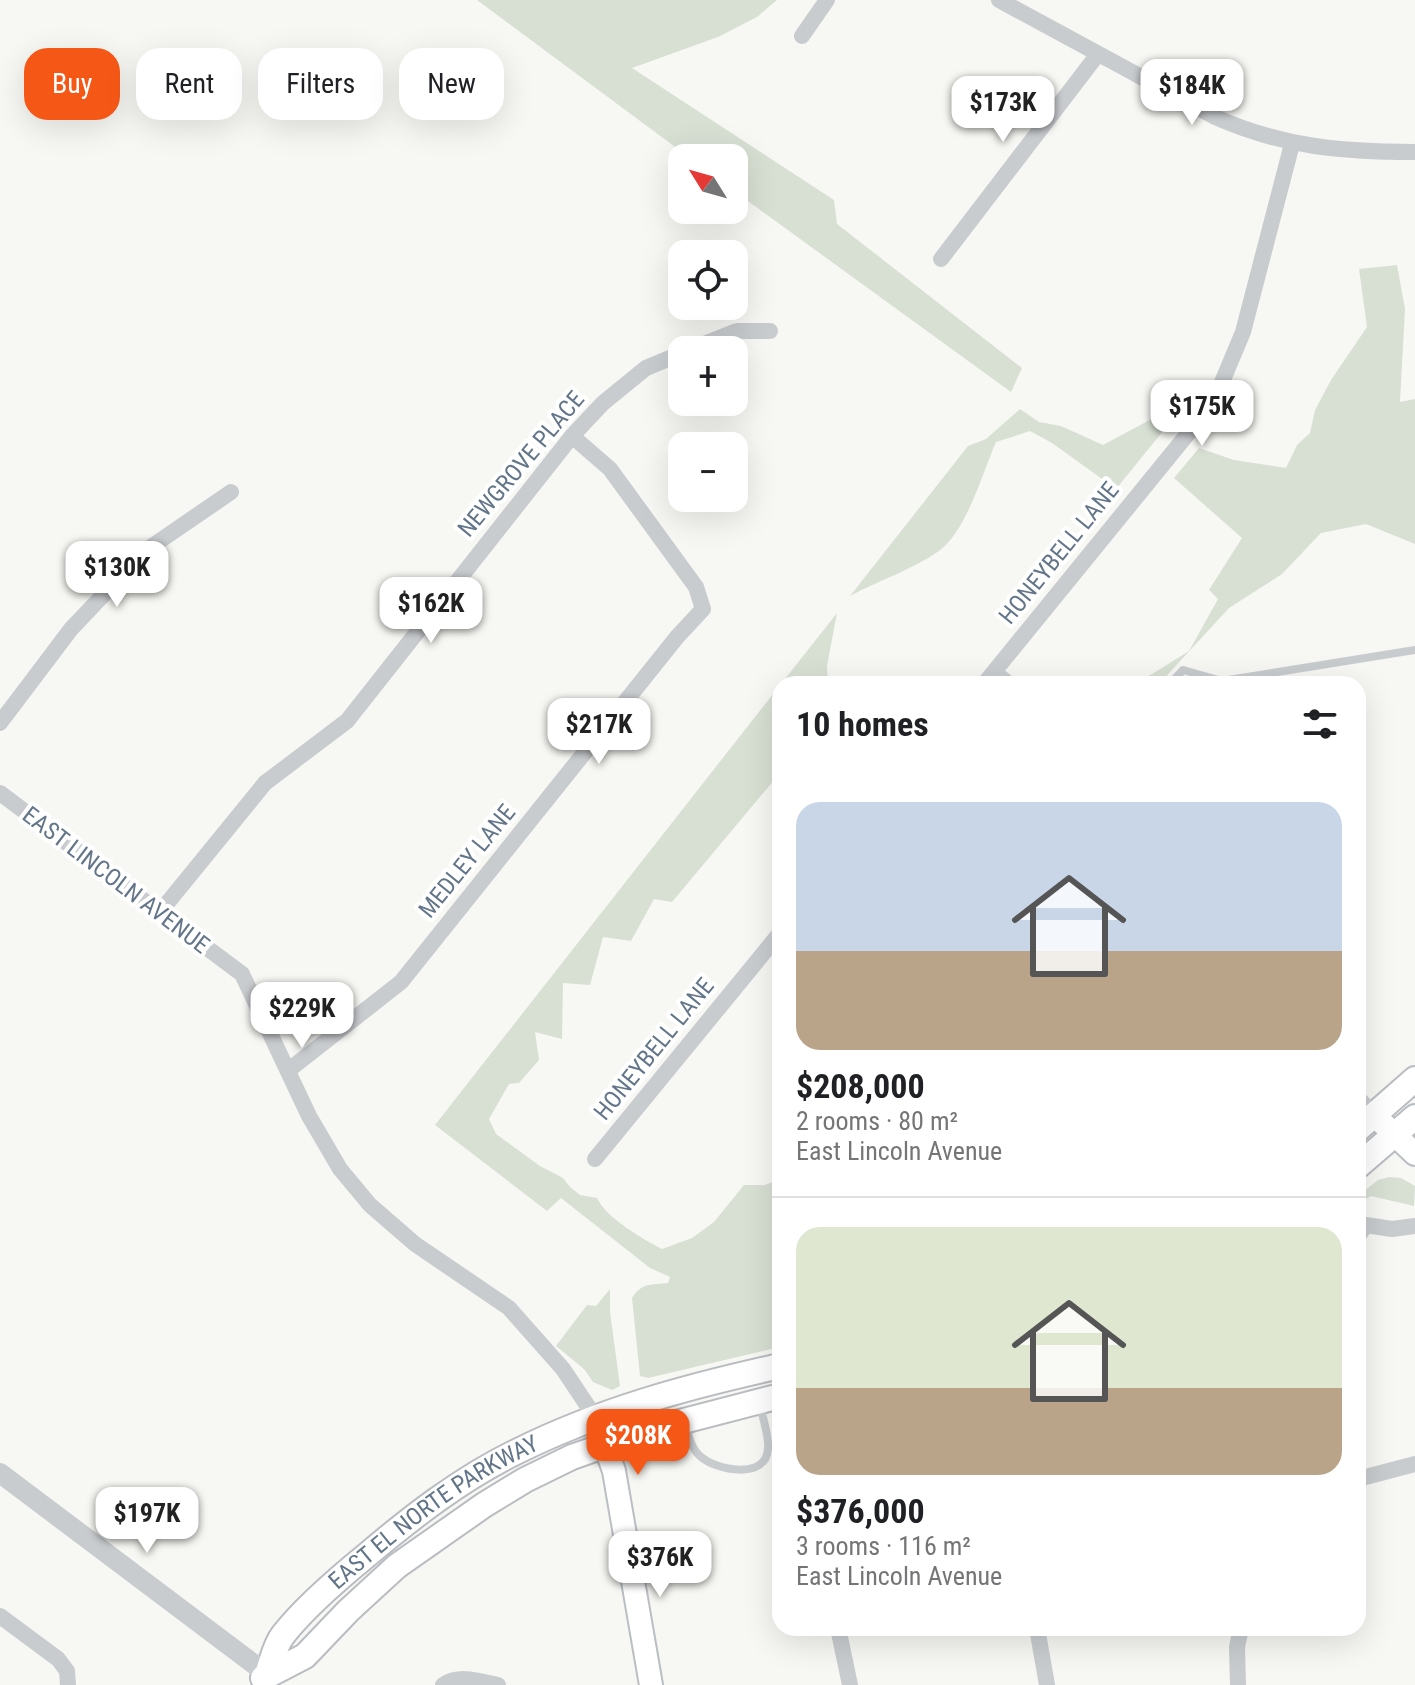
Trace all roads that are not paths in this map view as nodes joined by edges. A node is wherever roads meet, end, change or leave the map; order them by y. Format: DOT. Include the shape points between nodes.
graph roads {
  1 [pos="827,0"];
  2 [pos="999,0"];
  3 [pos="802,36"];
  4 [pos="1098,54"];
  5 [pos="1292,144"];
  6 [pos="1415,152"];
  7 [pos="941,259"];
  8 [pos="770,331"];
  9 [pos="724,336"];
  10 [pos="668,359"];
  11 [pos="572,436"];
  12 [pos="231,492"];
  13 [pos="1415,650"];
  14 [pos="991,676"];
  15 [pos="1177,676"];
  16 [pos="1204,676"];
  17 [pos="1253,676"];
  18 [pos="0,723"];
  19 [pos="0,793"];
  20 [pos="160,912"];
  21 [pos="772,943"];
  22 [pos="290,1069"];
  23 [pos="1415,1079"];
  24 [pos="1415,1117"];
  25 [pos="1366,1123"];
  26 [pos="1395,1135"];
  27 [pos="1415,1154"];
  28 [pos="595,1159"];
  29 [pos="1366,1159"];
  30 [pos="1366,1225"];
  31 [pos="1415,1226"];
  32 [pos="772,1368"];
  33 [pos="770,1399"];
  34 [pos="595,1417"];
  35 [pos="684,1421"];
  36 [pos="605,1446"];
  37 [pos="1415,1464"];
  38 [pos="0,1473"];
  39 [pos="1366,1477"];
  40 [pos="0,1616"];
  41 [pos="840,1636"];
  42 [pos="1038,1636"];
  43 [pos="1239,1636"];
  44 [pos="261,1679"];
  45 [pos="649,1684"];
  46 [pos="68,1685"];
  47 [pos="443,1685"];
  48 [pos="498,1685"];
  49 [pos="850,1685"];
  50 [pos="1047,1685"];
  51 [pos="1238,1685"];
  1 -- 3 [label="street"];
  2 -- 4 [label="street"];
  4 -- 5 [label="street" via="1215,117"];
  4 -- 7 [label="street"];
  5 -- 6 [label="street"];
  5 -- 14 [label="street, HONEYBELL LANE" via="1243,332 1220,387 1195,425"];
  8 -- 9 [label="street"];
  10 -- 11 [label="street, NEWGROVE PLACE" via="646,368"];
  11 -- 20 [label="street, NEWGROVE PLACE" via="347,721 265,783"];
  11 -- 22 [label="street, MEDLEY LANE" via="610,469 696,587 703,609 401,982"];
  12 -- 18 [label="street" via="145,551 71,629"];
  13 -- 17 [label="lane"];
  15 -- 16 [label="lane" via="1183,670"];
  19 -- 20 [label="street, EAST LINCOLN AVENUE"];
  20 -- 22 [label="street, EAST LINCOLN AVENUE" via="242,974"];
  21 -- 28 [label="street, HONEYBELL LANE"];
  22 -- 34 [label="street, EAST LINCOLN AVENUE" via="309,1116 340,1169 370,1205 415,1244 509,1308 563,1369"];
  23 -- 25 [label="main road"];
  24 -- 26 [label="main road"];
  25 -- 26 [label="main road"];
  26 -- 27 [label="main road"];
  26 -- 29 [label="main road"];
  30 -- 31 [label="street"];
  32 -- 34 [label="main road, EAST EL NORTE PARKWAY"];
  33 -- 35 [label="main road, EAST EL NORTE PARKWAY"];
  33 -- 35 [label="lane" via="768,1449 751,1470 703,1459"];
  34 -- 36 [label="main road, EAST LINCOLN AVENUE"];
  34 -- 44 [label="main road, EAST EL NORTE PARKWAY" via="513,1453 397,1530 282,1636"];
  35 -- 36 [label="main road, EAST EL NORTE PARKWAY"];
  36 -- 44 [label="main road, EAST EL NORTE PARKWAY" via="525,1480 449,1528 397,1566 305,1656"];
  36 -- 45 [label="main road, EAST LINCOLN AVENUE" via="614,1471"];
  37 -- 39 [label="street"];
  38 -- 44 [label="street"];
  40 -- 46 [label="street" via="58,1659 67,1671"];
  41 -- 49 [label="street"];
  42 -- 50 [label="street"];
  43 -- 51 [label="street"];
  47 -- 48 [label="street" via="464,1679"];
}
